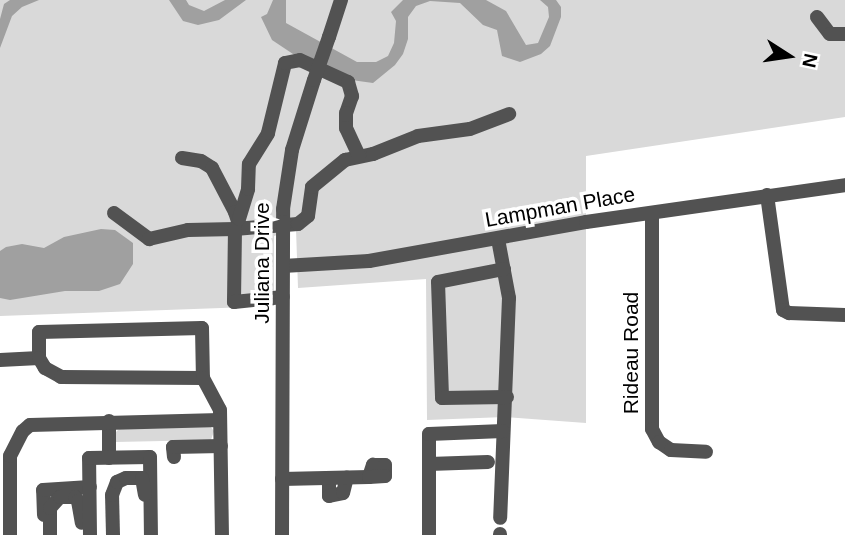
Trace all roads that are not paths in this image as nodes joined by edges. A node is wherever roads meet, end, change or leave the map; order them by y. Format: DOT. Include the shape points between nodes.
graph roads {
  1 [pos="341,0"];
  2 [pos="817,17"];
  3 [pos="845,34"];
  4 [pos="509,114"];
  5 [pos="359,156"];
  6 [pos="182,158"];
  7 [pos="845,184"];
  8 [pos="767,195"];
  9 [pos="652,212"];
  10 [pos="114,213"];
  11 [pos="282,225"];
  12 [pos="237,226"];
  13 [pos="498,239"];
  14 [pos="283,266"];
  15 [pos="504,269"];
  16 [pos="283,298"];
  17 [pos="845,315"];
  18 [pos="39,358"];
  19 [pos="0,360"];
  20 [pos="203,378"];
  21 [pos="507,397"];
  22 [pos="220,420"];
  23 [pos="109,421"];
  24 [pos="503,431"];
  25 [pos="221,446"];
  26 [pos="706,452"];
  27 [pos="174,457"];
  28 [pos="109,458"];
  29 [pos="488,462"];
  30 [pos="429,464"];
  31 [pos="369,477"];
  32 [pos="282,479"];
  33 [pos="90,487"];
  34 [pos="500,518"];
  35 [pos="7,527"];
  36 [pos="47,535"];
  37 [pos="83,535"];
  38 [pos="90,535"];
  39 [pos="113,535"];
  40 [pos="145,535"];
  41 [pos="151,535"];
  42 [pos="222,535"];
  43 [pos="282,535"];
  44 [pos="429,535"];
  1 -- 11 [label="street, Juliana Drive, bridge" via="287,170"];
  2 -- 3 [label="street" via="830,34"];
  4 -- 5 [label="street" via="470,129 418,136"];
  5 -- 11 [label="street" via="336,166 312,187 306,220"];
  5 -- 12 [label="street" via="346,128 352,96 348,82 300,60 285,63 268,133 248,164 248,189"];
  6 -- 12 [label="street" via="212,168 229,197"];
  7 -- 8 [label="street, Lampman Place"];
  8 -- 9 [label="street, Lampman Place"];
  8 -- 17 [label="street" via="783,310"];
  9 -- 13 [label="street, Lampman Place"];
  9 -- 26 [label="street, Rideau Road" via="652,429 659,442 671,450"];
  10 -- 12 [label="street" via="149,239"];
  11 -- 12 [label="street"];
  11 -- 14 [label="street, Juliana Drive"];
  12 -- 16 [label="street" via="234,302"];
  13 -- 14 [label="street, Lampman Place" via="369,261"];
  13 -- 15 [label="street"];
  14 -- 16 [label="street, Juliana Drive"];
  15 -- 21 [label="street" via="509,298"];
  15 -- 21 [label="street" via="438,282 442,398"];
  16 -- 32 [label="street, Juliana Drive"];
  18 -- 19 [label="street"];
  18 -- 20 [label="street" via="45,368 61,377"];
  18 -- 20 [label="street" via="39,332 202,328"];
  20 -- 22 [label="street" via="215,397"];
  21 -- 24 [label="street"];
  22 -- 23 [label="street"];
  22 -- 25 [label="street"];
  23 -- 28 [label="street"];
  23 -- 35 [label="street" via="38,422 23,431 10,456"];
  24 -- 30 [label="street" via="429,434"];
  24 -- 34 [label="street"];
  25 -- 27 [label="street" via="173,447"];
  25 -- 42 [label="street"];
  28 -- 33 [label="street" via="89,458"];
  28 -- 41 [label="street" via="150,457"];
  29 -- 30 [label="street"];
  30 -- 44 [label="street"];
  31 -- 32 [label="street"];
  32 -- 43 [label="street, Juliana Drive"];
  33 -- 36 [label="street" via="43,490"];
  33 -- 38 [label="street"];
  36 -- 37 [label="street" via="51,504 67,496 75,497 82,508"];
  39 -- 40 [label="street" via="113,488 120,480 138,477 145,485"];
}
